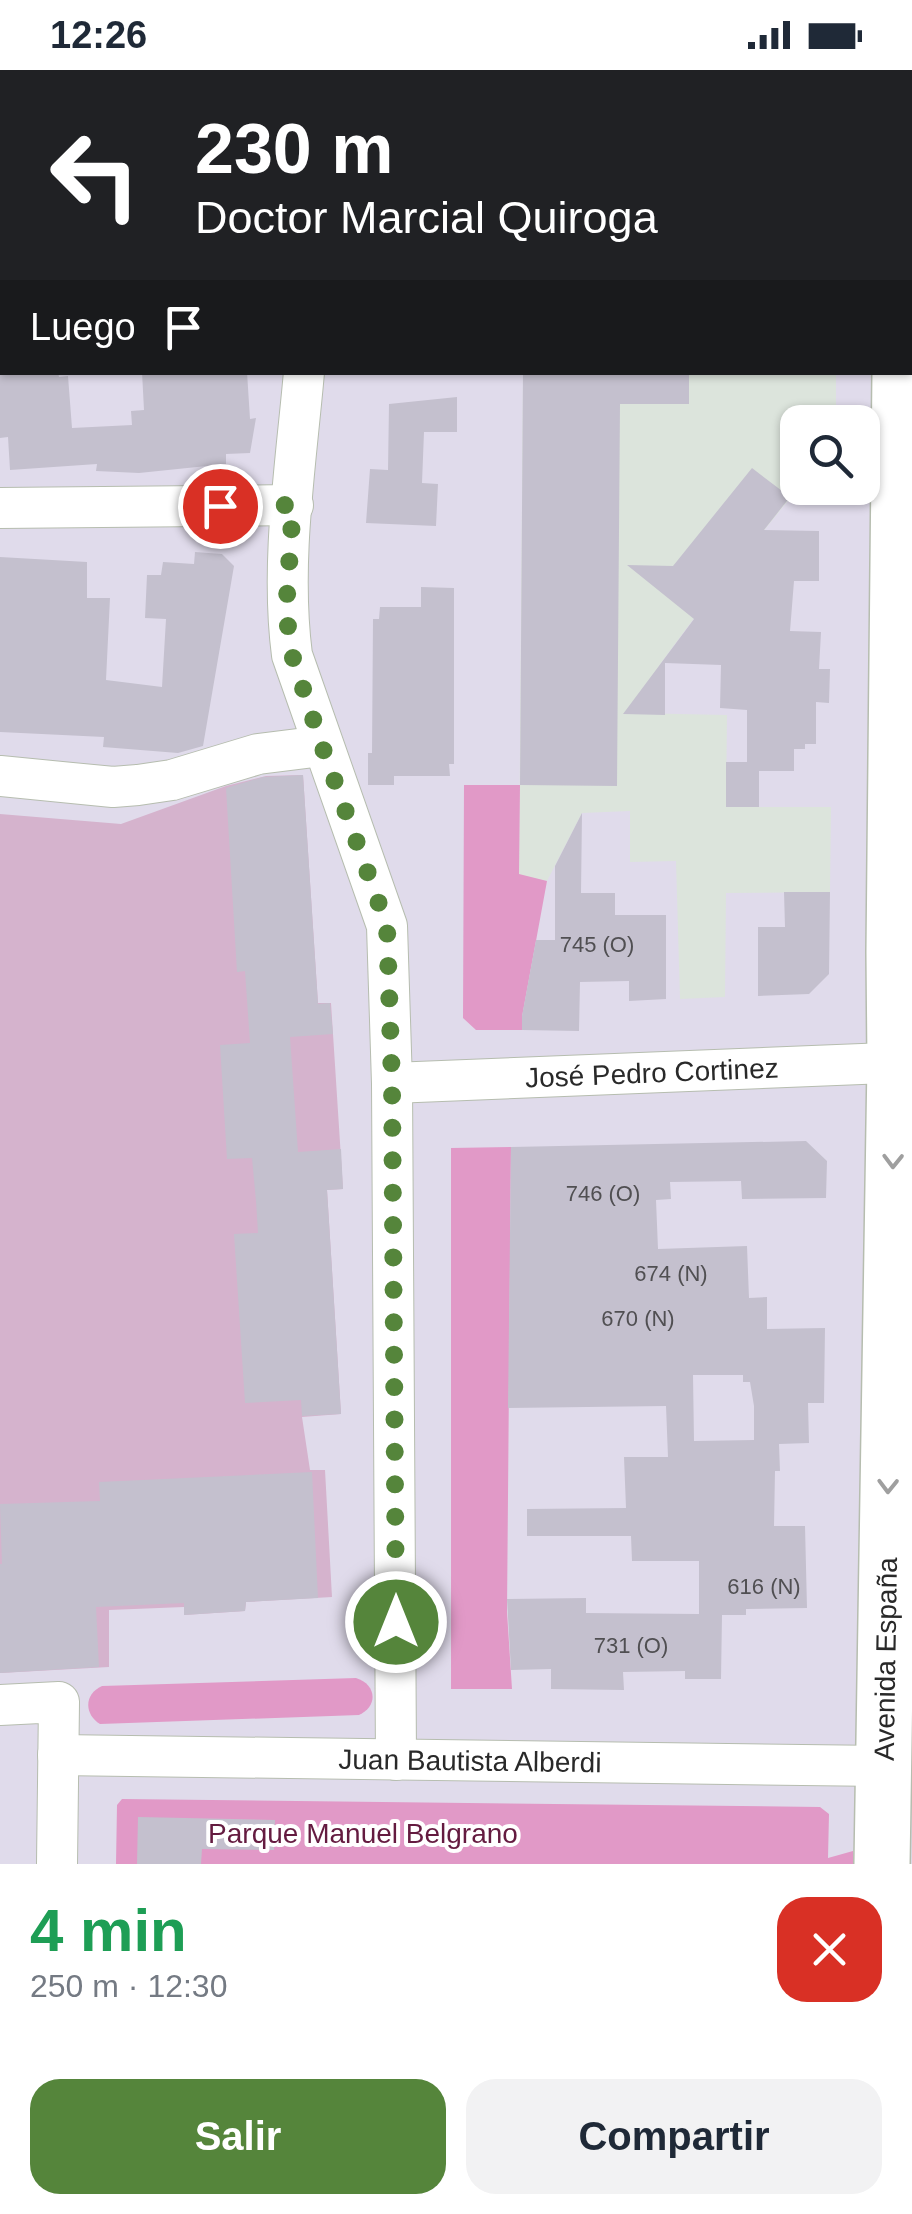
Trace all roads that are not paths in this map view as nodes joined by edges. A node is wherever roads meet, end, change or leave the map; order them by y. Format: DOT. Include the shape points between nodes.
graph roads {
  1 [pos="304,375"];
  2 [pos="900,375"];
  3 [pos="293,505"];
  4 [pos="0,508"];
  5 [pos="322,746"];
  6 [pos="0,776"];
  7 [pos="903,1063"];
  8 [pos="392,1083"];
  9 [pos="0,1706"];
  10 [pos="58,1755"];
  11 [pos="396,1760"];
  12 [pos="883,1766"];
  13 [pos="57,1864"];
  14 [pos="882,1864"];
  1 -- 3 [label="street"];
  2 -- 7 [label="main road, Avenida España" via="894,952"];
  3 -- 4 [label="street"];
  3 -- 5 [label="street" via="286,612 292,655"];
  5 -- 6 [label="street" via="258,754 138,785"];
  5 -- 8 [label="street" via="387,926"];
  7 -- 8 [label="street, José Pedro Cortinez"];
  7 -- 12 [label="main road, Avenida España, one-way"];
  8 -- 11 [label="street"];
  9 -- 10 [label="street" via="59,1702"];
  10 -- 11 [label="street, Juan Bautista Alberdi"];
  10 -- 13 [label="street"];
  11 -- 12 [label="street, Juan Bautista Alberdi"];
  12 -- 14 [label="main road, Avenida España"];
}
